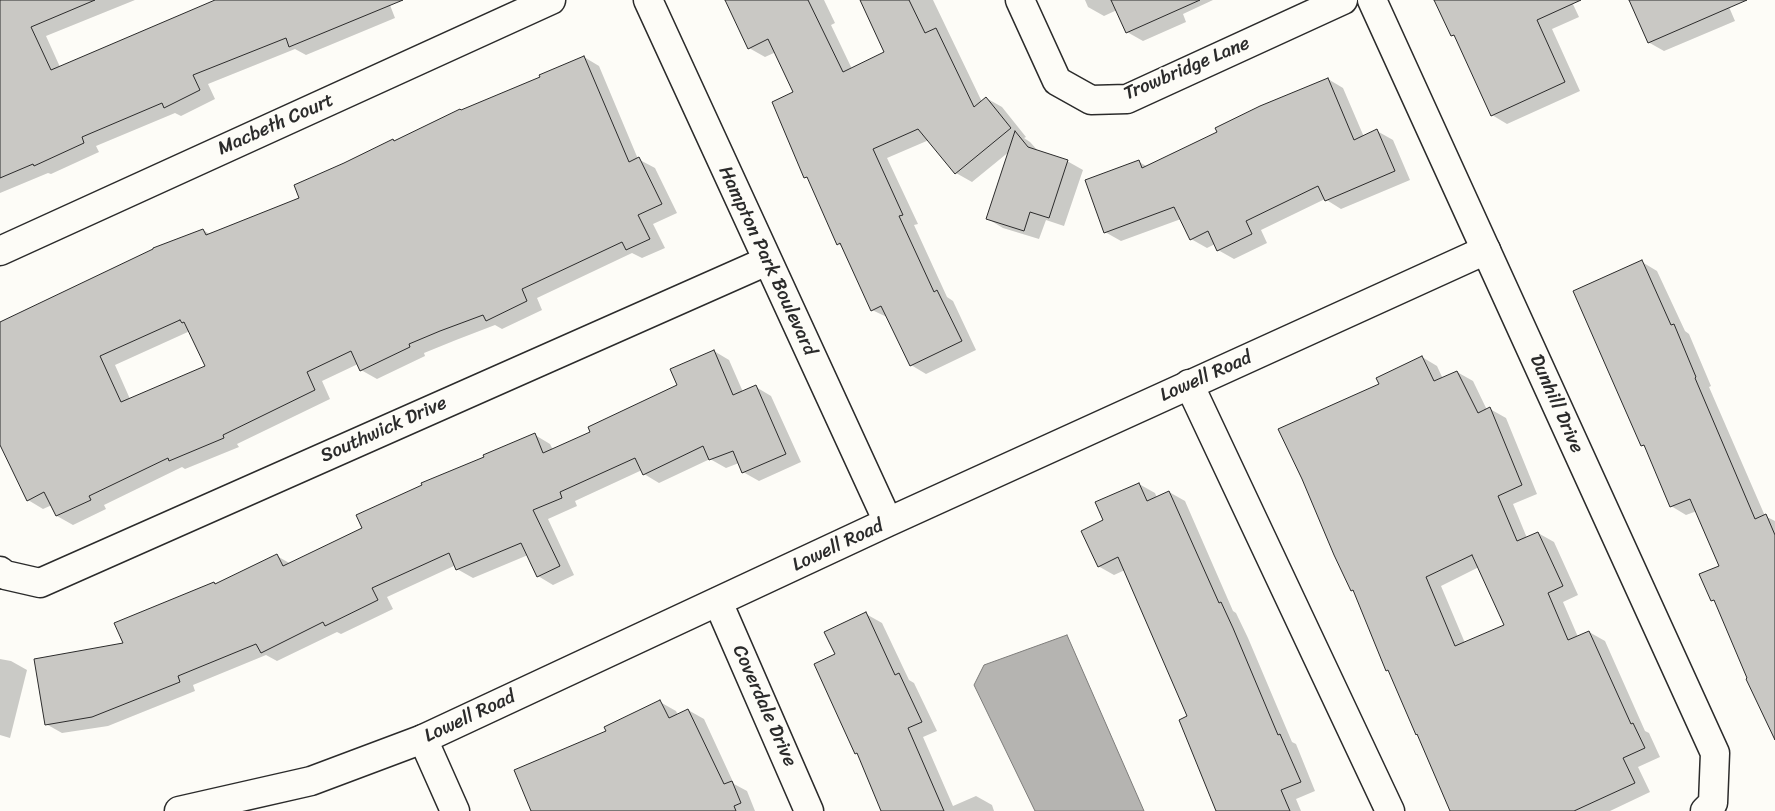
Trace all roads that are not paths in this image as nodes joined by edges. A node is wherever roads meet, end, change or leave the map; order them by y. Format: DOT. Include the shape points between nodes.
graph roads {
  1 [pos="551,0"];
  2 [pos="648,0"];
  3 [pos="1020,0"];
  4 [pos="1343,0"];
  5 [pos="1372,0"];
  6 [pos="1486,250"];
  7 [pos="0,251"];
  8 [pos="767,260"];
  9 [pos="1189,384"];
  10 [pos="888,522"];
  11 [pos="0,571"];
  12 [pos="718,602"];
  13 [pos="423,739"];
  14 [pos="179,811"];
  15 [pos="455,811"];
  16 [pos="809,811"];
  17 [pos="1390,811"];
  18 [pos="1705,811"];
  1 -- 7 [label="street, Macbeth Court"];
  2 -- 8 [label="street, Hampton Park Boulevard"];
  3 -- 4 [label="street, Trowbridge Lane" via="1057,81 1091,100 1127,99"];
  5 -- 6 [label="street, Dunhill Drive"];
  6 -- 9 [label="street, Lowell Road"];
  6 -- 18 [label="street, Dunhill Drive" via="1715,753 1713,803"];
  8 -- 10 [label="street, Hampton Park Boulevard"];
  8 -- 11 [label="street, Southwick Drive" via="40,583 4,575"];
  9 -- 10 [label="street, Lowell Road"];
  9 -- 17 [label="street"];
  10 -- 12 [label="street, Lowell Road"];
  12 -- 13 [label="street, Lowell Road"];
  12 -- 16 [label="street, Coverdale Drive"];
  13 -- 14 [label="street, Lowell Road" via="310,780"];
  13 -- 15 [label="street"];
}
